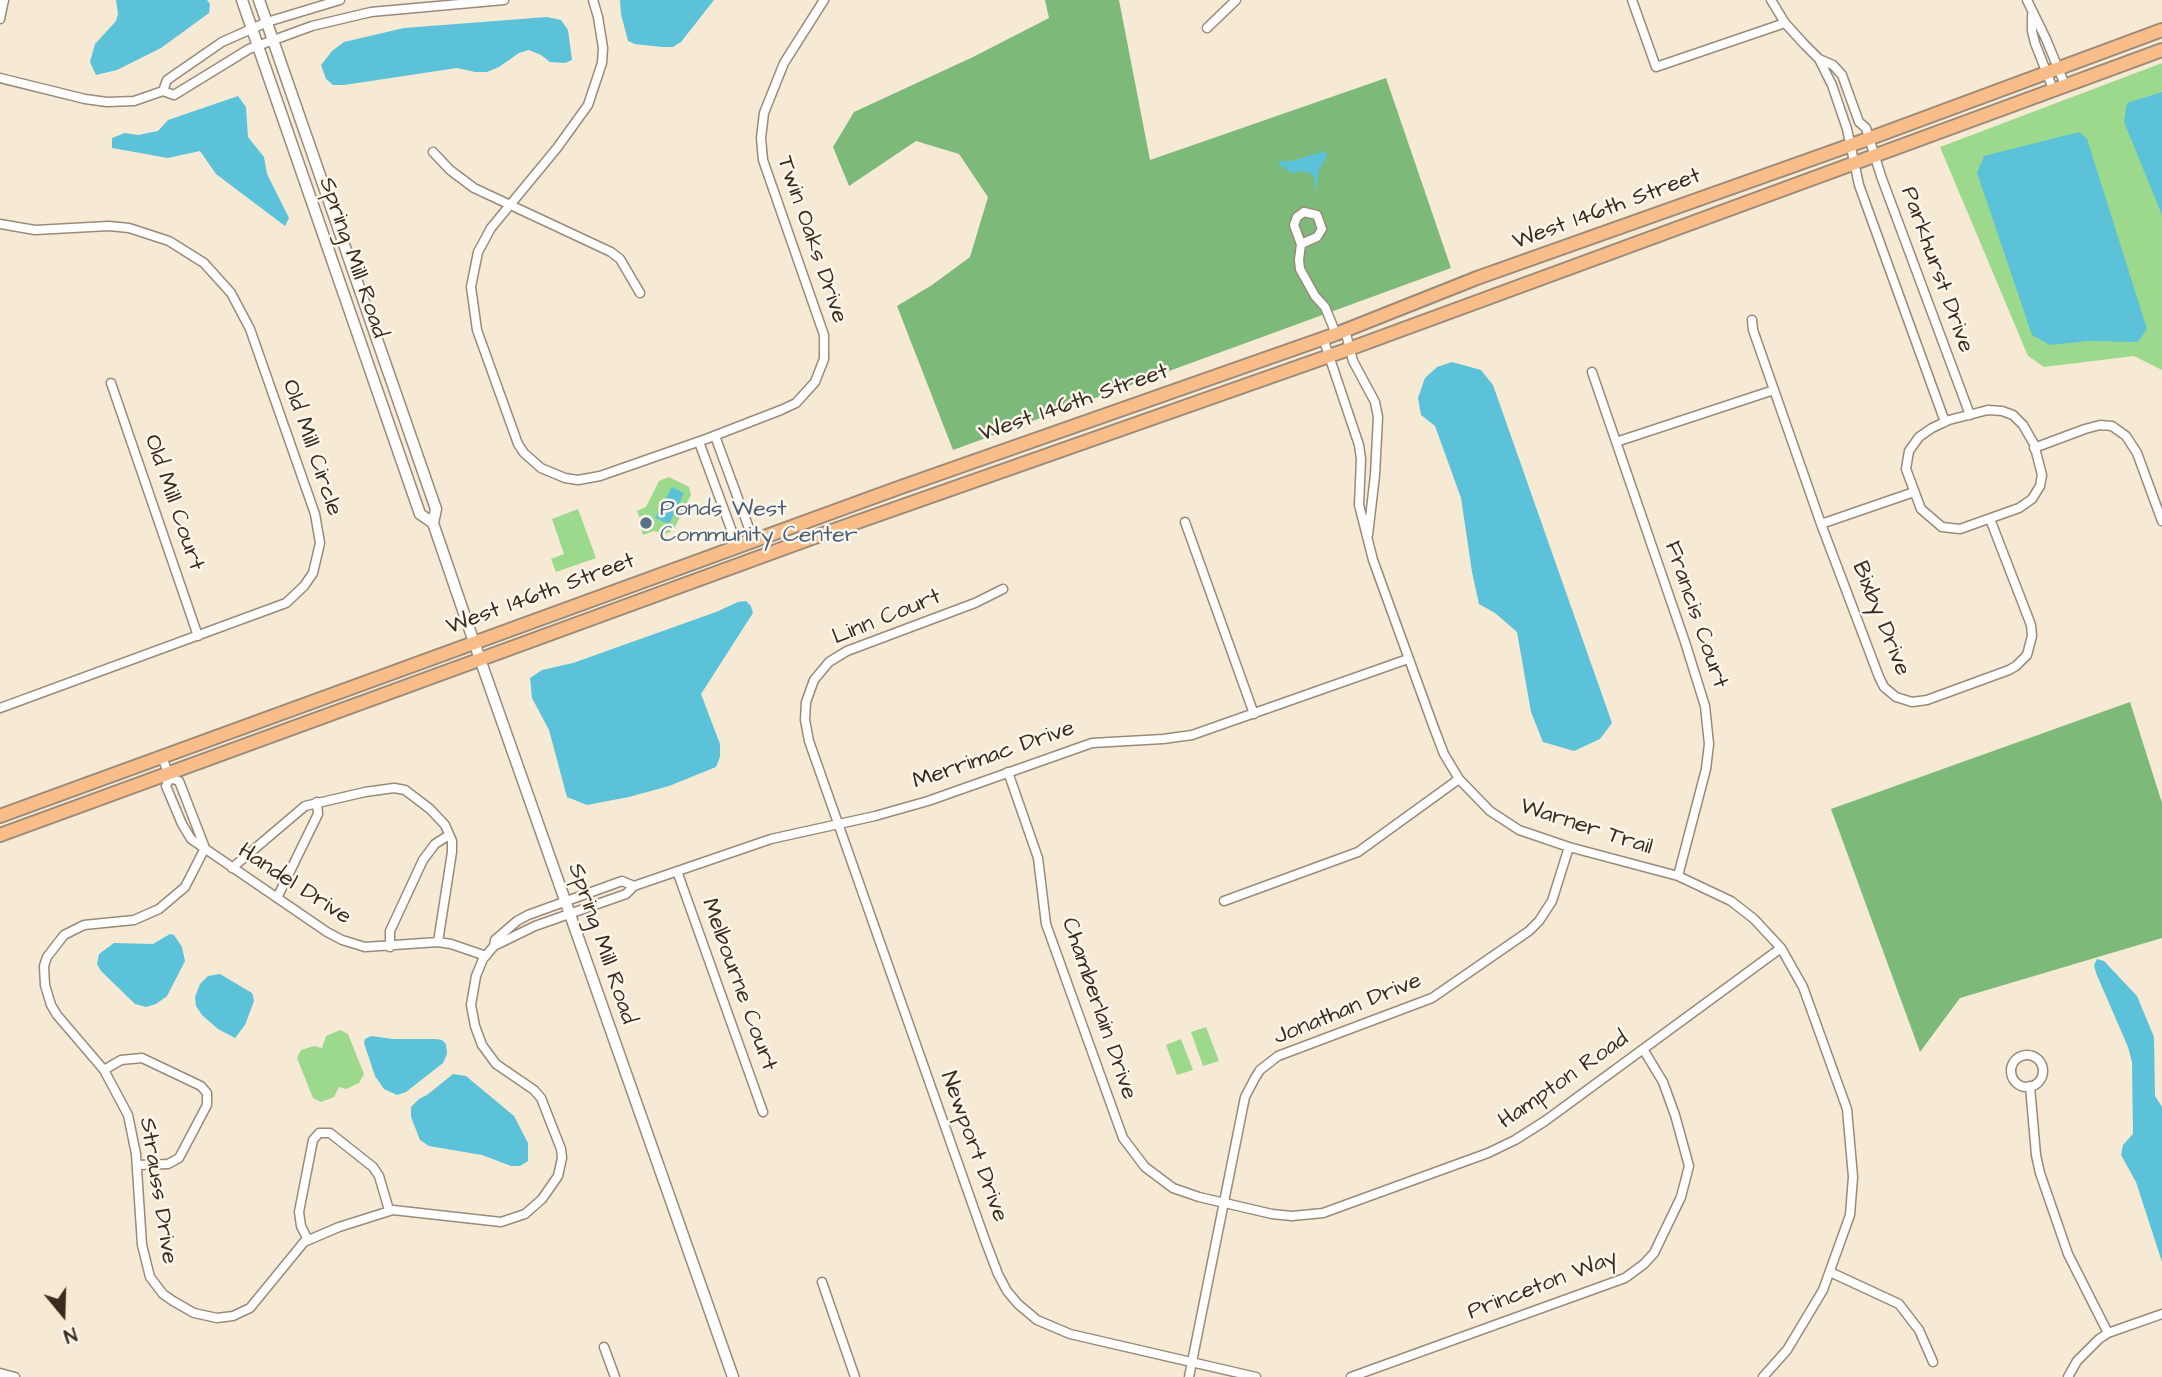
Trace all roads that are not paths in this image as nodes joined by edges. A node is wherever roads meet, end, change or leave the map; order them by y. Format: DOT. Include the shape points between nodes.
graph roads {
  1 [pos="4,0"];
  2 [pos="242,0"];
  3 [pos="259,0"];
  4 [pos="340,0"];
  5 [pos="504,0"];
  6 [pos="593,0"];
  7 [pos="824,0"];
  8 [pos="1236,0"];
  9 [pos="1632,0"];
  10 [pos="1771,0"];
  11 [pos="2027,0"];
  12 [pos="0,19"];
  13 [pos="1785,23"];
  14 [pos="259,26"];
  15 [pos="1208,28"];
  16 [pos="2162,30"];
  17 [pos="265,42"];
  18 [pos="2162,50"];
  19 [pos="1819,59"];
  20 [pos="2052,69"];
  21 [pos="0,78"];
  22 [pos="2059,87"];
  23 [pos="163,91"];
  24 [pos="1868,139"];
  25 [pos="1850,145"];
  26 [pos="433,152"];
  27 [pos="1874,157"];
  28 [pos="1855,163"];
  29 [pos="508,205"];
  30 [pos="0,224"];
  31 [pos="1301,244"];
  32 [pos="640,293"];
  33 [pos="1752,320"];
  34 [pos="1335,334"];
  35 [pos="1349,349"];
  36 [pos="1329,356"];
  37 [pos="1592,372"];
  38 [pos="111,383"];
  39 [pos="1774,390"];
  40 [pos="1970,415"];
  41 [pos="1945,422"];
  42 [pos="707,439"];
  43 [pos="1616,442"];
  44 [pos="2035,448"];
  45 [pos="1376,458"];
  46 [pos="1361,459"];
  47 [pos="978,460"];
  48 [pos="984,478"];
  49 [pos="1914,492"];
  50 [pos="1990,519"];
  51 [pos="2162,521"];
  52 [pos="1185,522"];
  53 [pos="433,523"];
  54 [pos="1821,524"];
  55 [pos="1368,538"];
  56 [pos="746,544"];
  57 [pos="752,560"];
  58 [pos="1003,589"];
  59 [pos="198,636"];
  60 [pos="474,642"];
  61 [pos="480,659"];
  62 [pos="1408,659"];
  63 [pos="0,708"];
  64 [pos="1254,714"];
  65 [pos="162,757"];
  66 [pos="1008,772"];
  67 [pos="169,776"];
  68 [pos="1458,779"];
  69 [pos="317,802"];
  70 [pos="0,816"];
  71 [pos="837,823"];
  72 [pos="0,835"];
  73 [pos="449,835"];
  74 [pos="1569,847"];
  75 [pos="205,848"];
  76 [pos="232,868"];
  77 [pos="677,871"];
  78 [pos="1678,876"];
  79 [pos="634,886"];
  80 [pos="277,898"];
  81 [pos="565,901"];
  82 [pos="1224,901"];
  83 [pos="570,914"];
  84 [pos="438,942"];
  85 [pos="494,946"];
  86 [pos="390,947"];
  87 [pos="1781,948"];
  88 [pos="486,956"];
  89 [pos="1643,1049"];
  90 [pos="104,1070"];
  91 [pos="2030,1087"];
  92 [pos="763,1112"];
  93 [pos="137,1166"];
  94 [pos="1224,1203"];
  95 [pos="389,1210"];
  96 [pos="308,1240"];
  97 [pos="1830,1272"];
  98 [pos="822,1282"];
  99 [pos="2162,1314"];
  100 [pos="2108,1334"];
  101 [pos="604,1346"];
  102 [pos="1192,1362"];
  103 [pos="1933,1362"];
  104 [pos="0,1373"];
  105 [pos="15,1377"];
  106 [pos="615,1377"];
  107 [pos="733,1377"];
  108 [pos="855,1377"];
  109 [pos="1189,1377"];
  110 [pos="1256,1377"];
  111 [pos="1351,1377"];
  112 [pos="1763,1377"];
  113 [pos="2068,1377"];
  1 -- 12 [label="street"];
  2 -- 14 [label="street, Spring Mill Road"];
  3 -- 14 [label="street, Spring Mill Road"];
  4 -- 14 [label="street"];
  5 -- 17 [label="street" via="371,12"];
  6 -- 29 [label="street, Twin Oaks Drive" via="603,63 592,96 573,127"];
  7 -- 42 [label="street, Twin Oaks Drive" via="784,63 764,113 761,138 763,160 820,320 824,359 815,382 796,403"];
  8 -- 15 [label="street"];
  9 -- 13 [label="street" via="1656,67"];
  10 -- 13 [label="street"];
  11 -- 20 [label="street" via="2041,28"];
  13 -- 19 [label="street"];
  14 -- 17 [label="street, Spring Mill Road"];
  14 -- 17 [label="street, Spring Mill Road"];
  14 -- 23 [label="street" via="222,42 167,80"];
  16 -- 20 [label="main road, West 146th Street"];
  17 -- 23 [label="street" via="174,94"];
  17 -- 53 [label="street, Spring Mill Road" via="436,509"];
  17 -- 53 [label="street, Spring Mill Road" via="421,514"];
  18 -- 22 [label="main road, West 146th Street"];
  19 -- 24 [label="street, Parkhurst Drive" via="1842,75"];
  19 -- 25 [label="street, Parkhurst Drive"];
  20 -- 22 [label="street"];
  20 -- 24 [label="main road, West 146th Street"];
  21 -- 23 [label="street" via="107,102 134,101"];
  22 -- 27 [label="main road, West 146th Street"];
  24 -- 25 [label="main road, West 146th Street"];
  24 -- 27 [label="street, Parkhurst Drive"];
  25 -- 28 [label="street, Parkhurst Drive"];
  25 -- 34 [label="main road, West 146th Street" via="1477,278"];
  26 -- 29 [label="street" via="466,183"];
  27 -- 28 [label="main road, West 146th Street"];
  27 -- 40 [label="street, Parkhurst Drive"];
  28 -- 35 [label="main road, West 146th Street"];
  28 -- 41 [label="street, Parkhurst Drive"];
  29 -- 32 [label="street" via="611,252"];
  29 -- 42 [label="street, Twin Oaks Drive" via="478,252 471,300 477,330 524,453 552,474 578,480"];
  30 -- 59 [label="street, Old Mill Circle" via="34,230 109,226 149,233 204,263 243,313 314,514 320,543 313,573 296,596"];
  31 -- 34 [label="street" via="1300,269 1325,307"];
  33 -- 39 [label="street, Bixby Drive"];
  34 -- 35 [label="street, Warner Trail"];
  34 -- 36 [label="street, Warner Trail"];
  34 -- 47 [label="main road, West 146th Street"];
  35 -- 36 [label="main road, West 146th Street"];
  35 -- 45 [label="street, Warner Trail" via="1375,402"];
  36 -- 46 [label="street, Warner Trail"];
  36 -- 48 [label="main road, West 146th Street"];
  37 -- 43 [label="street, Francis Court"];
  38 -- 59 [label="street, Old Mill Court"];
  39 -- 43 [label="street"];
  39 -- 54 [label="street, Bixby Drive"];
  40 -- 41 [label="street"];
  40 -- 44 [label="street" via="1988,410 2014,415"];
  41 -- 49 [label="street" via="1919,437 1909,451 1906,469"];
  42 -- 56 [label="street" via="750,531"];
  42 -- 56 [label="street" via="734,537"];
  43 -- 78 [label="street, Francis Court" via="1701,688 1708,725 1706,769"];
  44 -- 50 [label="street" via="2042,475 2037,493 2020,508"];
  44 -- 51 [label="street" via="2100,425 2112,426 2137,453"];
  45 -- 46 [label="street"];
  45 -- 55 [label="street, Warner Trail"];
  46 -- 55 [label="street, Warner Trail" via="1359,505"];
  47 -- 48 [label="main road"];
  47 -- 56 [label="main road, West 146th Street"];
  48 -- 57 [label="main road, West 146th Street"];
  49 -- 50 [label="street" via="1921,509 1942,527 1960,530"];
  49 -- 54 [label="street"];
  50 -- 54 [label="street, Bixby Drive" via="2031,625 2030,649 2009,670 1917,702 1895,697 1882,683"];
  52 -- 64 [label="street"];
  53 -- 60 [label="street, Spring Mill Road"];
  55 -- 62 [label="street, Warner Trail"];
  56 -- 57 [label="street"];
  56 -- 60 [label="main road, West 146th Street"];
  57 -- 61 [label="main road, West 146th Street"];
  58 -- 71 [label="street, Linn Court" via="847,651 829,662 814,680 806,702 806,730"];
  59 -- 63 [label="street, Old Mill Circle"];
  60 -- 61 [label="street, Spring Mill Road"];
  60 -- 65 [label="main road, West 146th Street"];
  61 -- 67 [label="main road, West 146th Street"];
  61 -- 81 [label="street, Spring Mill Road"];
  62 -- 64 [label="street, Merrimac Drive"];
  62 -- 68 [label="street, Warner Trail"];
  64 -- 66 [label="street, Merrimac Drive" via="1177,738 1092,743"];
  65 -- 67 [label="street, Handel Drive"];
  65 -- 70 [label="main road, West 146th Street"];
  66 -- 71 [label="street, Merrimac Drive" via="928,801"];
  66 -- 94 [label="street, Chamberlain Drive" via="1038,858 1046,924 1123,1139 1137,1159 1164,1182"];
  67 -- 72 [label="main road, West 146th Street"];
  67 -- 75 [label="street, Handel Drive" via="179,781"];
  67 -- 75 [label="street" via="166,786 182,824 191,839"];
  68 -- 74 [label="street, Warner Trail" via="1502,821"];
  68 -- 82 [label="street" via="1358,852"];
  69 -- 73 [label="street" via="405,790 430,809"];
  69 -- 76 [label="street" via="298,811"];
  69 -- 80 [label="street" via="318,814"];
  71 -- 77 [label="street, Merrimac Drive" via="771,839"];
  71 -- 102 [label="street, Newport Drive" via="1007,1291 1029,1314 1056,1329"];
  73 -- 84 [label="street" via="452,852"];
  73 -- 86 [label="street" via="423,860 390,931"];
  74 -- 78 [label="street, Warner Trail"];
  74 -- 94 [label="street, Jonathan Drive" via="1558,890 1539,921 1464,978 1423,1003 1287,1052 1260,1070 1245,1097"];
  75 -- 76 [label="street, Handel Drive"];
  75 -- 90 [label="street, Strauss Drive" via="193,875 171,901 134,920 72,929 47,957 45,985 51,1005"];
  76 -- 80 [label="street, Handel Drive"];
  77 -- 79 [label="street, Merrimac Drive"];
  77 -- 92 [label="street, Melbourne Court"];
  78 -- 87 [label="street, Warner Trail" via="1731,901"];
  79 -- 81 [label="street, Merrimac Drive" via="622,881"];
  79 -- 83 [label="street, Merrimac Drive" via="626,894"];
  80 -- 86 [label="street, Handel Drive" via="342,940 365,947"];
  81 -- 83 [label="street, Spring Mill Road"];
  81 -- 85 [label="street, Merrimac Drive" via="517,921 501,933"];
  83 -- 85 [label="street, Merrimac Drive"];
  83 -- 107 [label="street, Spring Mill Road"];
  84 -- 86 [label="street, Handel Drive"];
  84 -- 88 [label="street, Handel Drive"];
  85 -- 88 [label="street, Merrimac Drive"];
  87 -- 89 [label="street, Hampton Road"];
  87 -- 97 [label="street, Warner Trail" via="1802,987 1847,1109 1853,1178 1850,1215"];
  88 -- 95 [label="street, Merrimac Drive" via="472,992 475,1026 496,1064 541,1098 561,1149 558,1176 534,1207 509,1221"];
  89 -- 94 [label="street, Hampton Road" via="1515,1140 1488,1153 1323,1213 1272,1214"];
  89 -- 111 [label="street, Princeton Way" via="1663,1082 1689,1166 1681,1197 1654,1253 1625,1278"];
  90 -- 93 [label="street, Strauss Drive" via="128,1115"];
  90 -- 93 [label="street" via="121,1060 142,1058 207,1093 206,1105 179,1158 168,1164"];
  91 -- 91 [label="street" via="2041,1079 2043,1069 2035,1056 2024,1055 2015,1060 2011,1075 2018,1084"];
  91 -- 100 [label="street" via="2040,1173 2075,1271"];
  93 -- 96 [label="street, Strauss Drive" via="147,1268 173,1301 194,1312 217,1318 250,1308"];
  94 -- 102 [label="street, Jonathan Drive"];
  95 -- 96 [label="street"];
  95 -- 96 [label="street" via="373,1167 330,1133 319,1133 313,1140 299,1212"];
  97 -- 103 [label="street" via="1899,1304 1919,1330"];
  97 -- 112 [label="street, Warner Trail" via="1787,1350"];
  98 -- 108 [label="street"];
  99 -- 100 [label="street"];
  100 -- 113 [label="street" via="2088,1348"];
  101 -- 106 [label="street"];
  102 -- 109 [label="street, Jonathan Drive"];
  102 -- 110 [label="street"];
  104 -- 105 [label="street"];
}
